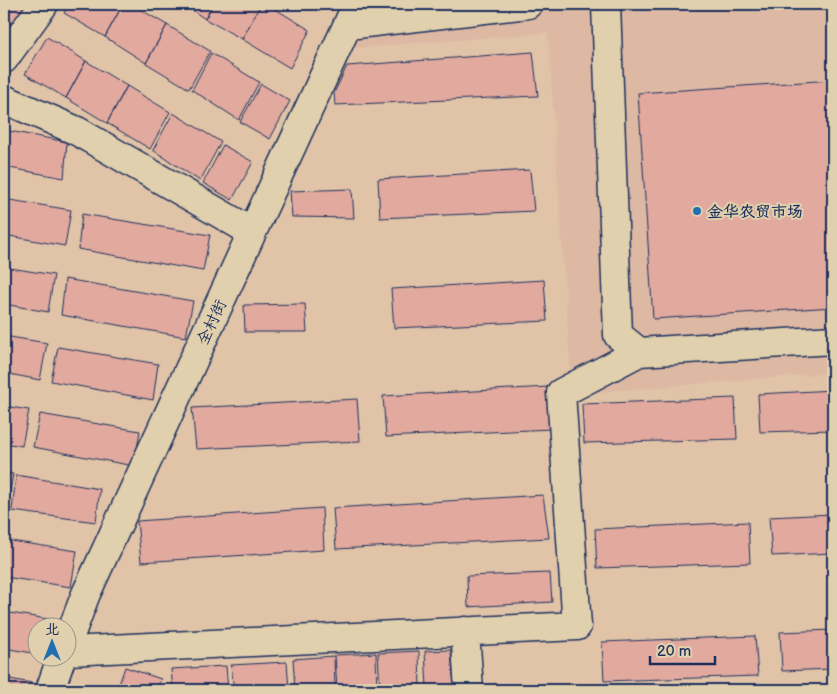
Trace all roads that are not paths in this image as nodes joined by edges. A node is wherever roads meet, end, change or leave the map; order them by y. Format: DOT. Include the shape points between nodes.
graph roads {
  1 [pos="44,4"];
  2 [pos="528,4"];
  3 [pos="606,4"];
  4 [pos="352,14"];
  5 [pos="4,59"];
  6 [pos="4,99"];
  7 [pos="252,232"];
  8 [pos="833,340"];
  9 [pos="639,352"];
  10 [pos="77,616"];
  11 [pos="465,631"];
  12 [pos="78,650"];
  13 [pos="58,666"];
  14 [pos="50,690"];
  15 [pos="469,690"];
  1 -- 5 [label="street"];
  2 -- 4 [label="street"];
  3 -- 9 [label="street" via="618,335"];
  4 -- 7 [label="street, 全村街"];
  6 -- 7 [label="street" via="77,131"];
  7 -- 10 [label="street, 全村街"];
  8 -- 9 [label="street"];
  9 -- 11 [label="street" via="561,393 577,626"];
  11 -- 12 [label="street"];
  11 -- 15 [label="street"];
  13 -- 14 [label="street"];
}
